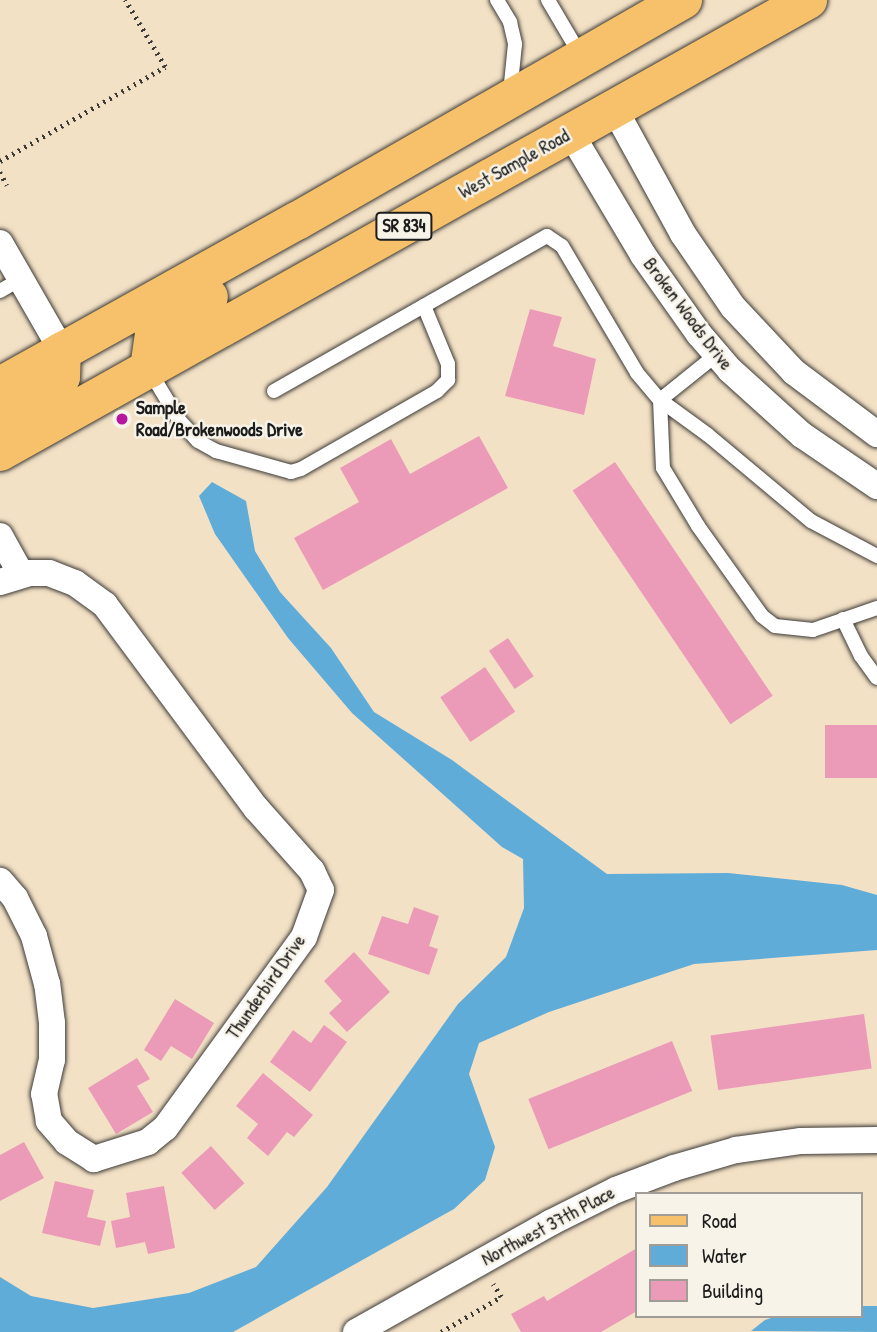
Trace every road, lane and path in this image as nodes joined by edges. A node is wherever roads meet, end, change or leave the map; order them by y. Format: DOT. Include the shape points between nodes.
graph roads {
  1 [pos="125,0"];
  2 [pos="497,0"];
  3 [pos="548,0"];
  4 [pos="683,0"];
  5 [pos="808,0"];
  6 [pos="582,57"];
  7 [pos="509,98"];
  8 [pos="614,108"];
  9 [pos="570,132"];
  10 [pos="402,160"];
  11 [pos="0,161"];
  12 [pos="0,172"];
  13 [pos="8,186"];
  14 [pos="0,243"];
  15 [pos="11,285"];
  16 [pos="424,306"];
  17 [pos="751,328"];
  18 [pos="62,351"];
  19 [pos="716,355"];
  20 [pos="149,369"];
  21 [pos="0,386"];
  22 [pos="274,391"];
  23 [pos="660,400"];
  24 [pos="0,423"];
  25 [pos="877,435"];
  26 [pos="0,453"];
  27 [pos="877,486"];
  28 [pos="0,537"];
  29 [pos="877,556"];
  30 [pos="10,578"];
  31 [pos="877,608"];
  32 [pos="843,619"];
  33 [pos="877,678"];
  34 [pos="0,881"];
  35 [pos="877,1140"];
  36 [pos="480,1262"];
  37 [pos="356,1332"];
  38 [pos="441,1332"];
  1 -- 11 [label="path" via="164,67"];
  2 -- 7 [label="lane" via="510,22 514,44"];
  3 -- 6 [label="lane"];
  4 -- 6 [label="main road"];
  5 -- 8 [label="main road, West Sample Road / SR 834"];
  6 -- 7 [label="main road"];
  7 -- 10 [label="main road"];
  8 -- 9 [label="main road, West Sample Road / SR 834"];
  8 -- 17 [label="street, Broken Woods Drive" via="683,234"];
  9 -- 19 [label="street, Broken Woods Drive" via="643,255"];
  9 -- 20 [label="main road, West Sample Road / SR 834"];
  10 -- 18 [label="main road"];
  10 -- 20 [label="main road" via="348,220 180,313 154,334"];
  12 -- 13 [label="path"];
  14 -- 15 [label="street"];
  15 -- 18 [label="street"];
  16 -- 20 [label="lane" via="448,364 448,380 437,391 291,472 216,451 198,441 178,420"];
  16 -- 22 [label="lane"];
  16 -- 23 [label="lane" via="547,236 562,246 637,373"];
  17 -- 19 [label="street"];
  17 -- 25 [label="street, Broken Woods Drive" via="794,372"];
  18 -- 21 [label="main road"];
  18 -- 24 [label="main road" via="61,377 42,400"];
  19 -- 23 [label="lane"];
  19 -- 27 [label="street, Broken Woods Drive" via="765,405"];
  20 -- 26 [label="main road, West Sample Road / SR 834"];
  23 -- 29 [label="lane" via="811,521"];
  23 -- 32 [label="lane" via="663,468 762,616 775,626 813,629"];
  28 -- 30 [label="street, Thunderbird Drive"];
  30 -- 34 [label="street, Thunderbird Drive" via="49,573 75,583 104,605 256,808 312,871 321,890 303,937 165,1128 148,1142 94,1159 67,1142 49,1121 44,1094 52,1060 47,984 34,936 15,898"];
  31 -- 32 [label="lane"];
  32 -- 33 [label="lane"];
  35 -- 36 [label="street, Northwest 37th Place" via="736,1150 674,1168 615,1190"];
  36 -- 37 [label="street, Northwest 37th Place"];
  36 -- 38 [label="path" via="501,1297"];
}
